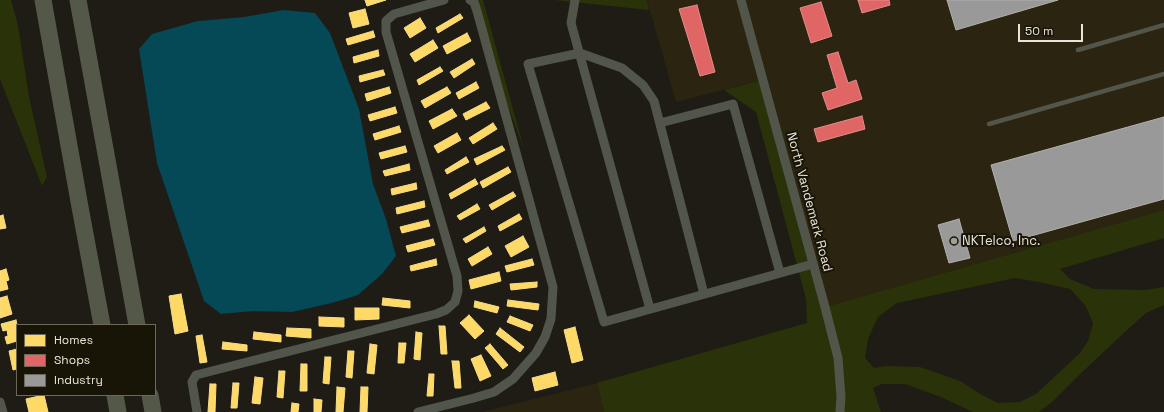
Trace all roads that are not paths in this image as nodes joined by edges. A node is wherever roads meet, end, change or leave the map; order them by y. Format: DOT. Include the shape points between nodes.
graph roads {
  1 [pos="43,0"];
  2 [pos="78,0"];
  3 [pos="444,0"];
  4 [pos="470,0"];
  5 [pos="575,0"];
  6 [pos="740,0"];
  7 [pos="1164,25"];
  8 [pos="1078,50"];
  9 [pos="580,53"];
  10 [pos="1164,74"];
  11 [pos="660,123"];
  12 [pos="989,124"];
  13 [pos="813,264"];
  14 [pos="780,273"];
  15 [pos="704,294"];
  16 [pos="650,309"];
  17 [pos="102,324"];
  18 [pos="137,324"];
  19 [pos="115,396"];
  20 [pos="150,396"];
  21 [pos="0,402"];
  22 [pos="3,412"];
  23 [pos="118,412"];
  24 [pos="153,412"];
  25 [pos="197,412"];
  26 [pos="418,412"];
  27 [pos="840,412"];
  1 -- 17 [label="highway"];
  2 -- 18 [label="highway"];
  3 -- 25 [label="street" via="394,14 386,21 386,32 457,276 458,291 455,302 436,314 196,375 192,382"];
  4 -- 26 [label="street" via="474,2 477,11 553,287 551,313 545,337 536,353 513,379 494,392"];
  5 -- 9 [label="street" via="571,23"];
  6 -- 13 [label="street, North Vandemark Road"];
  7 -- 8 [label="lane"];
  9 -- 11 [label="street" via="622,68 643,85 654,101"];
  9 -- 16 [label="street"];
  9 -- 16 [label="street" via="528,64 604,322"];
  10 -- 12 [label="lane"];
  11 -- 14 [label="street" via="734,104"];
  11 -- 15 [label="street"];
  13 -- 14 [label="street"];
  13 -- 27 [label="street, North Vandemark Road" via="838,358"];
  14 -- 15 [label="street"];
  15 -- 16 [label="street"];
  19 -- 23 [label="highway"];
  20 -- 24 [label="highway"];
  21 -- 22 [label="street"];
}
